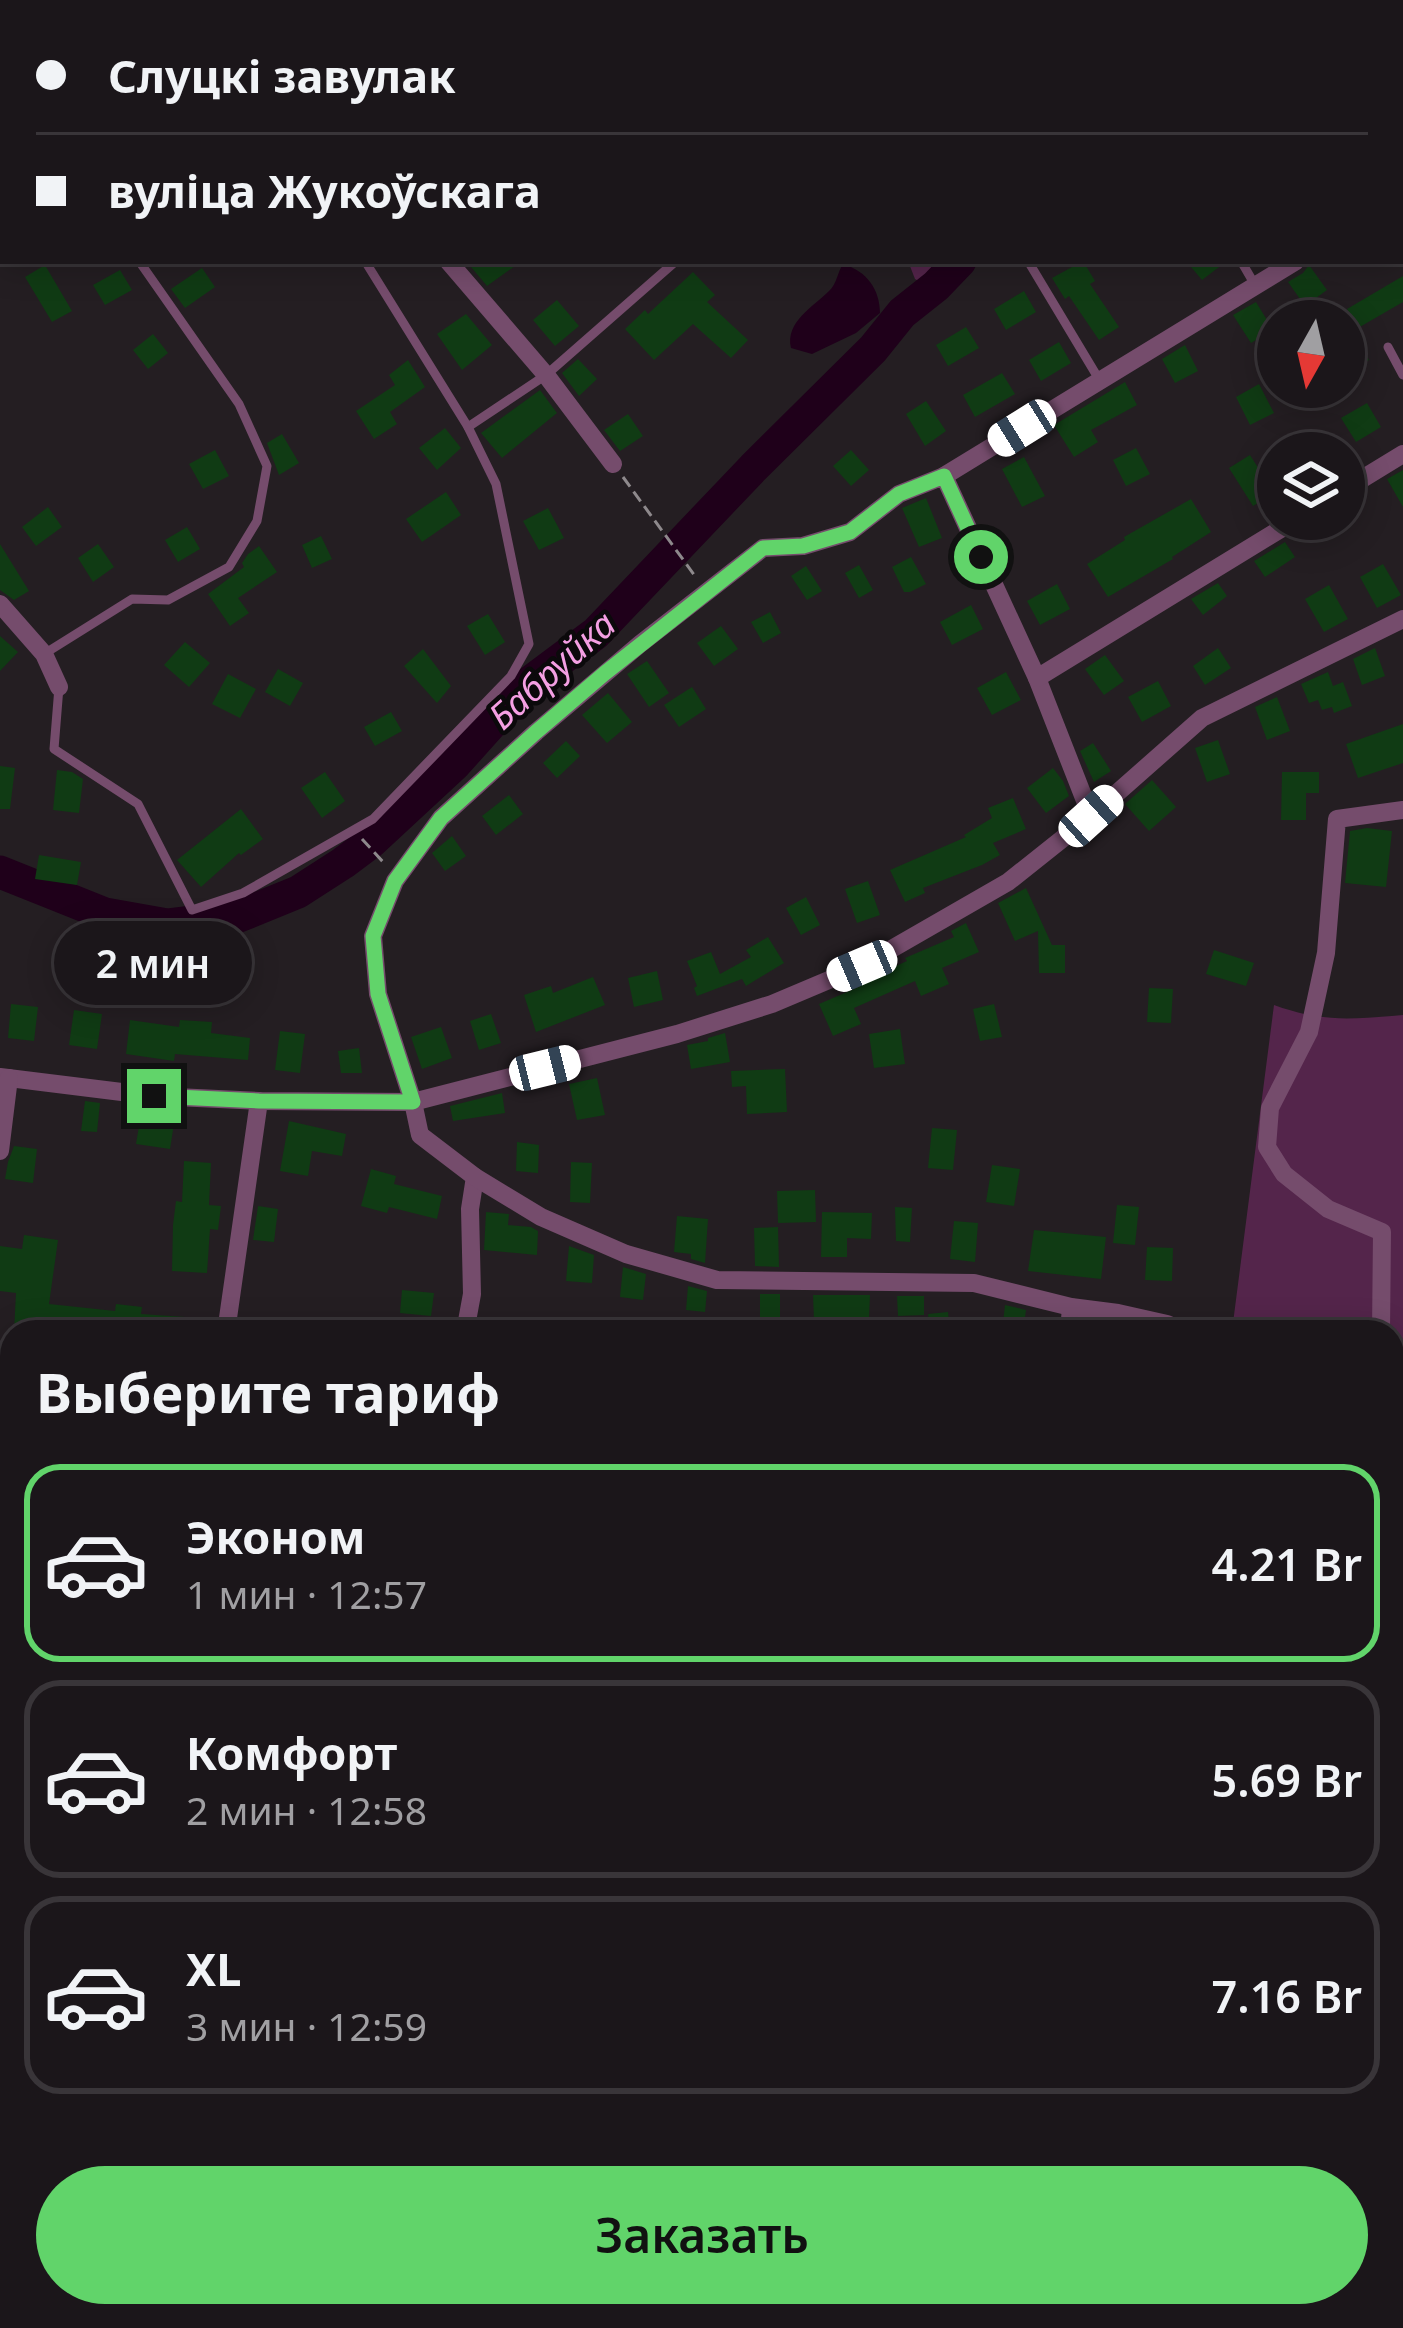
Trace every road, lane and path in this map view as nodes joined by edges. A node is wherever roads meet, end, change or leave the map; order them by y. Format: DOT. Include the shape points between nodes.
graph roads {
  1 [pos="141,264"];
  2 [pos="367,264"];
  3 [pos="451,264"];
  4 [pos="673,264"];
  5 [pos="1030,264"];
  6 [pos="1243,264"];
  7 [pos="1291,264"];
  8 [pos="1256,285"];
  9 [pos="1388,347"];
  10 [pos="546,375"];
  11 [pos="1403,375"];
  12 [pos="1100,381"];
  13 [pos="468,427"];
  14 [pos="1403,454"];
  15 [pos="613,464"];
  16 [pos="944,476"];
  17 [pos="1365,477"];
  18 [pos="1263,540"];
  19 [pos="683,560"];
  20 [pos="0,604"];
  21 [pos="1403,619"];
  22 [pos="44,654"];
  23 [pos="1037,678"];
  24 [pos="59,687"];
  25 [pos="1403,810"];
  26 [pos="1091,816"];
  27 [pos="361,837"];
  28 [pos="383,862"];
  29 [pos="5,1078"];
  30 [pos="259,1101"];
  31 [pos="413,1102"];
  32 [pos="0,1151"];
  33 [pos="475,1177"];
  34 [pos="1071,1307"];
  35 [pos="228,1320"];
  36 [pos="467,1320"];
  37 [pos="1070,1320"];
  38 [pos="1149,1320"];
  39 [pos="1381,1320"];
  1 -- 22 [label="lane" via="239,404 267,466 257,521 229,567 168,600 132,598"];
  2 -- 13 [label="lane"];
  3 -- 10 [label="street"];
  4 -- 10 [label="lane"];
  5 -- 12 [label="lane"];
  6 -- 8 [label="lane"];
  7 -- 8 [label="street"];
  8 -- 12 [label="street"];
  9 -- 11 [label="lane"];
  10 -- 13 [label="lane"];
  10 -- 15 [label="street"];
  12 -- 16 [label="street"];
  13 -- 24 [label="lane" via="496,484 529,644 511,676 373,820 243,893 191,910 138,804 54,749"];
  14 -- 17 [label="street"];
  15 -- 19 [label="path"];
  16 -- 23 [label="street"];
  16 -- 31 [label="street" via="899,494 850,532 763,548 441,818 395,881 373,936 378,994"];
  18 -- 23 [label="street"];
  20 -- 22 [label="street"];
  21 -- 26 [label="street" via="1202,718"];
  22 -- 24 [label="street"];
  23 -- 26 [label="street"];
  25 -- 39 [label="street" via="1337,819 1326,953 1309,1032 1270,1108 1267,1147 1284,1174 1328,1209 1382,1232"];
  26 -- 31 [label="street" via="1008,882 826,982 677,1034"];
  27 -- 28 [label="path"];
  29 -- 30 [label="street"];
  29 -- 32 [label="street"];
  30 -- 31 [label="street"];
  30 -- 35 [label="street"];
  31 -- 33 [label="street" via="420,1135"];
  33 -- 34 [label="street" via="626,1254 717,1280 974,1283"];
  33 -- 36 [label="street"];
  34 -- 37 [label="street"];
  34 -- 38 [label="street"];
}
